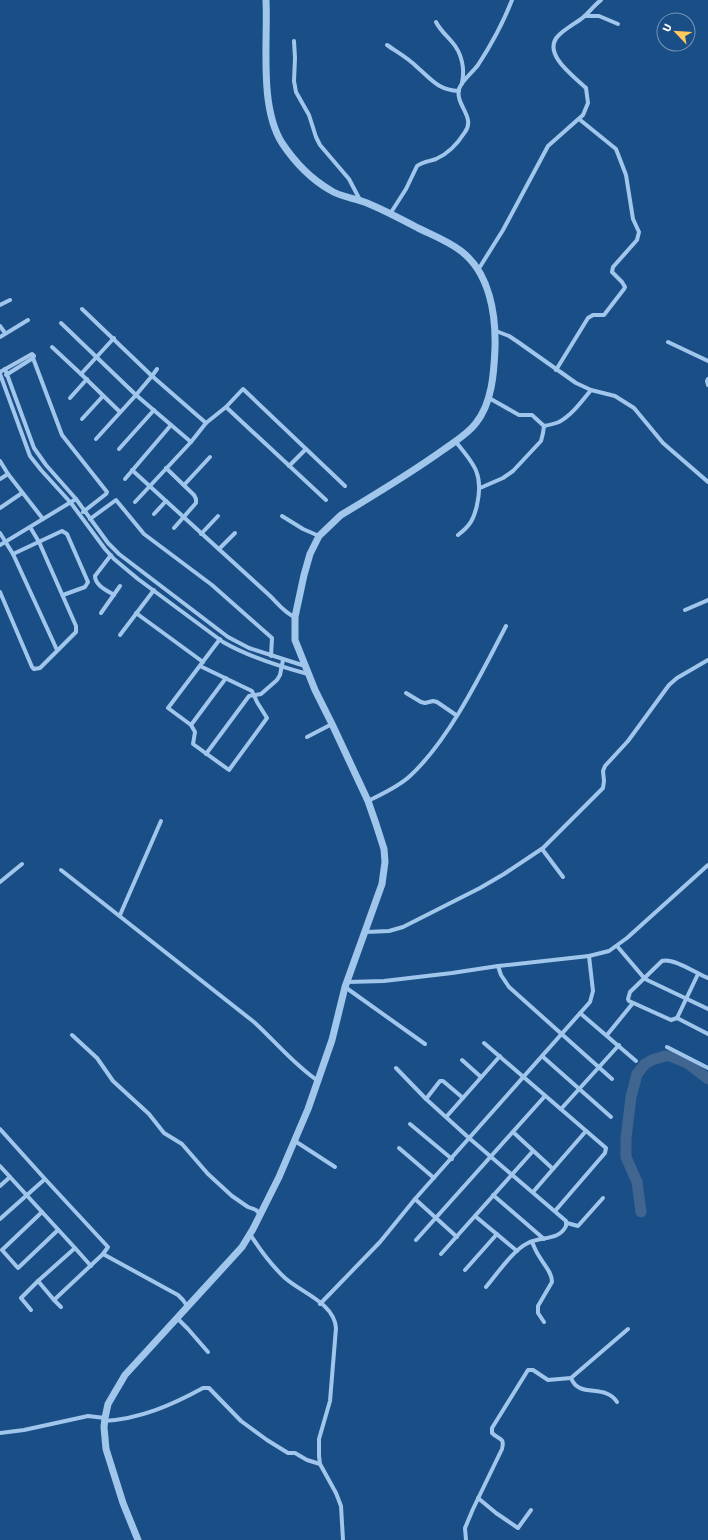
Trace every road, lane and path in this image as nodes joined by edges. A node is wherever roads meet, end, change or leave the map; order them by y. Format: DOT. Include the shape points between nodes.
graph roads {
  1 [pos="266,0"];
  2 [pos="512,0"];
  3 [pos="601,0"];
  4 [pos="585,16"];
  5 [pos="436,22"];
  6 [pos="618,24"];
  7 [pos="294,41"];
  8 [pos="387,45"];
  9 [pos="462,84"];
  10 [pos="459,91"];
  11 [pos="579,119"];
  12 [pos="357,199"];
  13 [pos="390,214"];
  14 [pos="477,270"];
  15 [pos="10,300"];
  16 [pos="0,305"];
  17 [pos="82,309"];
  18 [pos="28,320"];
  19 [pos="62,323"];
  20 [pos="0,326"];
  21 [pos="496,331"];
  22 [pos="5,334"];
  23 [pos="0,337"];
  24 [pos="114,338"];
  25 [pos="668,342"];
  26 [pos="52,346"];
  27 [pos="96,356"];
  28 [pos="33,358"];
  29 [pos="708,361"];
  30 [pos="6,369"];
  31 [pos="158,369"];
  32 [pos="556,370"];
  33 [pos="7,374"];
  34 [pos="81,374"];
  35 [pos="0,375"];
  36 [pos="152,376"];
  37 [pos="87,379"];
  38 [pos="708,379"];
  39 [pos="708,385"];
  40 [pos="591,390"];
  41 [pos="136,395"];
  42 [pos="103,396"];
  43 [pos="70,398"];
  44 [pos="489,398"];
  45 [pos="226,407"];
  46 [pos="154,410"];
  47 [pos="120,412"];
  48 [pos="82,419"];
  49 [pos="206,423"];
  50 [pos="171,425"];
  51 [pos="544,426"];
  52 [pos="96,439"];
  53 [pos="191,442"];
  54 [pos="455,442"];
  55 [pos="119,449"];
  56 [pos="306,449"];
  57 [pos="210,457"];
  58 [pos="0,461"];
  59 [pos="289,466"];
  60 [pos="166,468"];
  61 [pos="132,470"];
  62 [pos="8,474"];
  63 [pos="0,479"];
  64 [pos="125,479"];
  65 [pos="708,482"];
  66 [pos="184,485"];
  67 [pos="149,486"];
  68 [pos="346,486"];
  69 [pos="480,488"];
  70 [pos="22,493"];
  71 [pos="76,499"];
  72 [pos="326,500"];
  73 [pos="135,502"];
  74 [pos="166,502"];
  75 [pos="71,503"];
  76 [pos="0,508"];
  77 [pos="84,511"];
  78 [pos="154,514"];
  79 [pos="79,515"];
  80 [pos="218,516"];
  81 [pos="282,516"];
  82 [pos="183,518"];
  83 [pos="43,519"];
  84 [pos="90,519"];
  85 [pos="30,527"];
  86 [pos="174,528"];
  87 [pos="0,533"];
  88 [pos="235,533"];
  89 [pos="201,534"];
  90 [pos="316,535"];
  91 [pos="458,535"];
  92 [pos="5,542"];
  93 [pos="39,542"];
  94 [pos="0,545"];
  95 [pos="218,549"];
  96 [pos="13,554"];
  97 [pos="110,555"];
  98 [pos="120,586"];
  99 [pos="154,590"];
  100 [pos="0,592"];
  101 [pos="63,595"];
  102 [pos="114,595"];
  103 [pos="708,600"];
  104 [pos="685,610"];
  105 [pos="101,613"];
  106 [pos="136,613"];
  107 [pos="293,616"];
  108 [pos="506,626"];
  109 [pos="120,635"];
  110 [pos="220,639"];
  111 [pos="57,650"];
  112 [pos="272,656"];
  113 [pos="283,660"];
  114 [pos="708,660"];
  115 [pos="201,664"];
  116 [pos="281,666"];
  117 [pos="305,666"];
  118 [pos="308,674"];
  119 [pos="226,678"];
  120 [pos="406,693"];
  121 [pos="254,695"];
  122 [pos="456,715"];
  123 [pos="191,725"];
  124 [pos="331,726"];
  125 [pos="307,738"];
  126 [pos="206,754"];
  127 [pos="368,801"];
  128 [pos="161,821"];
  129 [pos="542,849"];
  130 [pos="22,864"];
  131 [pos="708,865"];
  132 [pos="61,870"];
  133 [pos="563,877"];
  134 [pos="0,882"];
  135 [pos="120,915"];
  136 [pos="366,932"];
  137 [pos="617,946"];
  138 [pos="588,956"];
  139 [pos="498,966"];
  140 [pos="698,974"];
  141 [pos="708,978"];
  142 [pos="644,979"];
  143 [pos="346,984"];
  144 [pos="686,1000"];
  145 [pos="633,1002"];
  146 [pos="708,1009"];
  147 [pos="580,1013"];
  148 [pos="677,1018"];
  149 [pos="562,1034"];
  150 [pos="708,1034"];
  151 [pos="72,1035"];
  152 [pos="607,1035"];
  153 [pos="484,1043"];
  154 [pos="425,1044"];
  155 [pos="619,1045"];
  156 [pos="667,1047"];
  157 [pos="500,1056"];
  158 [pos="542,1056"];
  159 [pos="462,1060"];
  160 [pos="636,1061"];
  161 [pos="599,1067"];
  162 [pos="396,1068"];
  163 [pos="708,1068"];
  164 [pos="482,1077"];
  165 [pos="523,1077"];
  166 [pos="315,1079"];
  167 [pos="612,1079"];
  168 [pos="579,1089"];
  169 [pos="545,1096"];
  170 [pos="463,1098"];
  171 [pos="426,1099"];
  172 [pos="561,1109"];
  173 [pos="447,1116"];
  174 [pos="611,1117"];
  175 [pos="410,1124"];
  176 [pos="0,1129"];
  177 [pos="586,1131"];
  178 [pos="513,1132"];
  179 [pos="469,1138"];
  180 [pos="295,1141"];
  181 [pos="399,1148"];
  182 [pos="533,1150"];
  183 [pos="491,1156"];
  184 [pos="452,1159"];
  185 [pos="0,1166"];
  186 [pos="335,1167"];
  187 [pos="553,1169"];
  188 [pos="512,1174"];
  189 [pos="10,1177"];
  190 [pos="434,1178"];
  191 [pos="46,1179"];
  192 [pos="0,1186"];
  193 [pos="533,1192"];
  194 [pos="26,1195"];
  195 [pos="493,1195"];
  196 [pos="603,1198"];
  197 [pos="415,1199"];
  198 [pos="555,1211"];
  199 [pos="42,1212"];
  200 [pos="259,1212"];
  201 [pos="475,1216"];
  202 [pos="436,1218"];
  203 [pos="0,1219"];
  204 [pos="567,1223"];
  205 [pos="58,1230"];
  206 [pos="250,1234"];
  207 [pos="496,1234"];
  208 [pos="456,1237"];
  209 [pos="544,1239"];
  210 [pos="416,1240"];
  211 [pos="532,1242"];
  212 [pos="75,1248"];
  213 [pos="516,1251"];
  214 [pos="103,1254"];
  215 [pos="441,1254"];
  216 [pos="91,1266"];
  217 [pos="466,1270"];
  218 [pos="38,1281"];
  219 [pos="486,1287"];
  220 [pos="54,1300"];
  221 [pos="185,1303"];
  222 [pos="320,1304"];
  223 [pos="61,1307"];
  224 [pos="31,1310"];
  225 [pos="176,1318"];
  226 [pos="544,1322"];
  227 [pos="628,1329"];
  228 [pos="208,1352"];
  229 [pos="571,1378"];
  230 [pos="617,1402"];
  231 [pos="103,1419"];
  232 [pos="0,1433"];
  233 [pos="320,1464"];
  234 [pos="478,1498"];
  235 [pos="531,1510"];
  236 [pos="138,1540"];
  237 [pos="343,1540"];
  238 [pos="466,1540"];
  1 -- 12 [label="street" via="267,93 275,128 283,144 318,182 329,190"];
  2 -- 9 [label="street" via="489,46"];
  3 -- 4 [label="street"];
  4 -- 6 [label="street" via="599,16"];
  4 -- 11 [label="street" via="559,35 553,47 565,70 586,88 588,103"];
  5 -- 9 [label="street" via="457,49 463,71"];
  7 -- 12 [label="street" via="296,92 309,115 320,145 349,179"];
  8 -- 10 [label="street" via="436,84 445,89"];
  9 -- 10 [label="street"];
  10 -- 13 [label="street" via="469,120 466,130 459,141 444,155 416,166"];
  11 -- 14 [label="street" via="548,146 503,230"];
  11 -- 32 [label="street" via="616,149 626,175 633,219 639,234 637,240 612,266 612,272 622,282 624,289 604,315 593,315 588,318"];
  12 -- 13 [label="street"];
  13 -- 14 [label="street" via="455,247"];
  14 -- 21 [label="street" via="493,309"];
  15 -- 16 [label="street"];
  17 -- 24 [label="street"];
  18 -- 22 [label="street"];
  19 -- 27 [label="street"];
  20 -- 22 [label="street"];
  21 -- 32 [label="street" via="509,336"];
  21 -- 44 [label="street"];
  22 -- 23 [label="street"];
  24 -- 27 [label="street"];
  24 -- 36 [label="street"];
  25 -- 29 [label="street"];
  26 -- 34 [label="street"];
  27 -- 34 [label="street"];
  27 -- 41 [label="street"];
  28 -- 30 [label="street" via="32,354"];
  28 -- 33 [label="street"];
  28 -- 77 [label="street" via="62,435 107,492"];
  30 -- 33 [label="street"];
  30 -- 35 [label="street"];
  31 -- 36 [label="street"];
  32 -- 40 [label="street"];
  33 -- 35 [label="street"];
  33 -- 71 [label="street" via="34,448"];
  34 -- 37 [label="street"];
  35 -- 75 [label="street" via="30,456"];
  36 -- 41 [label="street"];
  36 -- 49 [label="street"];
  37 -- 42 [label="street"];
  37 -- 43 [label="street"];
  38 -- 39 [label="street"];
  40 -- 51 [label="street" via="563,419"];
  40 -- 65 [label="street" via="609,393 634,408 663,443"];
  41 -- 46 [label="street"];
  41 -- 47 [label="street"];
  42 -- 47 [label="street"];
  42 -- 48 [label="street"];
  44 -- 51 [label="street" via="519,415 532,415"];
  44 -- 54 [label="street" via="476,423"];
  45 -- 49 [label="street"];
  45 -- 56 [label="street" via="243,389"];
  45 -- 59 [label="street"];
  46 -- 50 [label="street"];
  46 -- 55 [label="street"];
  47 -- 52 [label="street"];
  49 -- 53 [label="street"];
  50 -- 53 [label="street"];
  50 -- 61 [label="street"];
  51 -- 69 [label="street" via="541,441 513,471"];
  53 -- 60 [label="street"];
  54 -- 69 [label="street" via="475,468"];
  54 -- 90 [label="street" via="342,514"];
  56 -- 59 [label="street"];
  56 -- 68 [label="street"];
  57 -- 66 [label="street"];
  58 -- 62 [label="street"];
  59 -- 72 [label="street"];
  60 -- 66 [label="street"];
  60 -- 67 [label="street"];
  61 -- 64 [label="street"];
  61 -- 67 [label="street"];
  62 -- 63 [label="street"];
  62 -- 70 [label="street"];
  66 -- 82 [label="street" via="194,495 196,503"];
  67 -- 73 [label="street"];
  67 -- 74 [label="street"];
  69 -- 91 [label="street" via="472,522"];
  70 -- 76 [label="street"];
  70 -- 83 [label="street"];
  71 -- 75 [label="street"];
  71 -- 77 [label="street"];
  74 -- 78 [label="street"];
  74 -- 82 [label="street"];
  75 -- 79 [label="street"];
  75 -- 83 [label="street"];
  77 -- 79 [label="street"];
  77 -- 84 [label="street"];
  79 -- 97 [label="street"];
  80 -- 89 [label="street"];
  81 -- 90 [label="street"];
  82 -- 86 [label="street"];
  82 -- 89 [label="street"];
  83 -- 85 [label="street"];
  84 -- 112 [label="street" via="108,543 128,562 228,637"];
  84 -- 112 [label="street" via="116,500 144,534 212,585 272,638"];
  85 -- 92 [label="street"];
  85 -- 93 [label="street"];
  87 -- 92 [label="street"];
  88 -- 95 [label="street"];
  89 -- 95 [label="street"];
  90 -- 107 [label="street"];
  92 -- 94 [label="street"];
  92 -- 96 [label="street"];
  93 -- 96 [label="street"];
  93 -- 101 [label="street"];
  93 -- 101 [label="street" via="62,531 67,534 88,582 85,587"];
  95 -- 107 [label="street" via="282,609"];
  96 -- 111 [label="street"];
  97 -- 99 [label="street"];
  97 -- 102 [label="street" via="94,579"];
  98 -- 102 [label="street"];
  99 -- 106 [label="street"];
  99 -- 110 [label="street"];
  100 -- 111 [label="street" via="32,667 40,668"];
  101 -- 111 [label="street" via="77,629"];
  102 -- 105 [label="street"];
  103 -- 104 [label="street"];
  106 -- 109 [label="street"];
  106 -- 115 [label="street"];
  107 -- 117 [label="street" via="295,640"];
  108 -- 122 [label="street"];
  110 -- 115 [label="street"];
  110 -- 116 [label="street" via="250,656"];
  112 -- 113 [label="street"];
  113 -- 116 [label="street"];
  113 -- 117 [label="street"];
  114 -- 129 [label="street" via="669,685 628,741 605,766 603,788"];
  115 -- 119 [label="street"];
  115 -- 123 [label="street" via="168,708"];
  116 -- 118 [label="street"];
  116 -- 121 [label="street" via="277,680 261,694"];
  117 -- 118 [label="street"];
  118 -- 124 [label="street"];
  119 -- 121 [label="street" via="247,687"];
  119 -- 123 [label="street"];
  120 -- 122 [label="street" via="421,702 437,702"];
  121 -- 126 [label="street" via="249,696"];
  121 -- 126 [label="street" via="267,718 229,770"];
  122 -- 127 [label="street" via="429,755 409,777"];
  123 -- 126 [label="street" via="195,732 193,744"];
  124 -- 125 [label="street"];
  124 -- 127 [label="street"];
  127 -- 136 [label="street" via="386,862 382,884"];
  128 -- 135 [label="street"];
  129 -- 133 [label="street"];
  129 -- 136 [label="street" via="480,888 403,927 381,933"];
  130 -- 134 [label="street"];
  131 -- 137 [label="street"];
  132 -- 135 [label="street"];
  135 -- 166 [label="street" via="254,1022 288,1057"];
  136 -- 143 [label="street"];
  137 -- 138 [label="street" via="609,951"];
  137 -- 142 [label="street"];
  138 -- 139 [label="street"];
  138 -- 147 [label="street" via="593,997"];
  139 -- 143 [label="street"];
  139 -- 149 [label="street" via="509,987"];
  140 -- 141 [label="street"];
  140 -- 142 [label="street" via="666,960"];
  140 -- 144 [label="street"];
  142 -- 144 [label="street"];
  142 -- 145 [label="street" via="628,995 628,999"];
  143 -- 154 [label="street"];
  143 -- 166 [label="street" via="332,1040"];
  144 -- 146 [label="street"];
  144 -- 148 [label="street"];
  145 -- 148 [label="street" via="671,1020"];
  145 -- 152 [label="street"];
  147 -- 149 [label="street"];
  147 -- 152 [label="street"];
  148 -- 150 [label="street"];
  149 -- 158 [label="street"];
  149 -- 161 [label="street"];
  151 -- 200 [label="street" via="97,1058 113,1081 150,1114 164,1133 179,1141 232,1196"];
  152 -- 155 [label="street"];
  153 -- 157 [label="street"];
  155 -- 160 [label="street"];
  155 -- 161 [label="street"];
  156 -- 163 [label="street"];
  157 -- 164 [label="street"];
  157 -- 165 [label="street"];
  158 -- 165 [label="street"];
  158 -- 168 [label="street"];
  159 -- 164 [label="street"];
  161 -- 167 [label="street"];
  161 -- 168 [label="street"];
  162 -- 171 [label="street"];
  164 -- 170 [label="street"];
  165 -- 169 [label="street"];
  165 -- 179 [label="street"];
  166 -- 180 [label="street" via="308,1109"];
  168 -- 172 [label="street"];
  168 -- 174 [label="street"];
  169 -- 172 [label="street"];
  169 -- 178 [label="street"];
  170 -- 171 [label="street" via="440,1081"];
  170 -- 173 [label="street"];
  171 -- 173 [label="street"];
  172 -- 177 [label="street"];
  173 -- 179 [label="street"];
  175 -- 184 [label="street"];
  176 -- 191 [label="street"];
  177 -- 187 [label="street"];
  177 -- 198 [label="street" via="604,1146 606,1152"];
  178 -- 182 [label="street"];
  178 -- 183 [label="street"];
  179 -- 183 [label="street"];
  179 -- 184 [label="street"];
  180 -- 186 [label="street"];
  180 -- 200 [label="street"];
  181 -- 190 [label="street"];
  182 -- 187 [label="street"];
  182 -- 188 [label="street"];
  183 -- 188 [label="street"];
  183 -- 202 [label="street"];
  184 -- 190 [label="street"];
  185 -- 189 [label="street"];
  187 -- 193 [label="street"];
  188 -- 193 [label="street"];
  188 -- 195 [label="street"];
  189 -- 192 [label="street"];
  189 -- 194 [label="street"];
  190 -- 197 [label="street"];
  191 -- 194 [label="street"];
  191 -- 214 [label="street" via="108,1247"];
  193 -- 198 [label="street"];
  194 -- 199 [label="street"];
  194 -- 203 [label="street"];
  195 -- 201 [label="street"];
  195 -- 209 [label="street"];
  196 -- 204 [label="street" via="578,1226"];
  197 -- 202 [label="street"];
  197 -- 222 [label="street" via="380,1242"];
  198 -- 204 [label="street"];
  199 -- 205 [label="street"];
  199 -- 205 [label="street" via="2,1250 18,1268"];
  200 -- 206 [label="street"];
  201 -- 207 [label="street"];
  201 -- 208 [label="street"];
  202 -- 208 [label="street"];
  202 -- 210 [label="street"];
  204 -- 209 [label="street" via="560,1233"];
  205 -- 212 [label="street"];
  206 -- 221 [label="street" via="242,1247"];
  206 -- 222 [label="street" via="275,1268"];
  207 -- 213 [label="street"];
  207 -- 217 [label="street"];
  208 -- 215 [label="street"];
  209 -- 211 [label="street"];
  211 -- 213 [label="street"];
  211 -- 226 [label="street" via="552,1279 537,1311"];
  212 -- 216 [label="street"];
  212 -- 218 [label="street"];
  213 -- 219 [label="street"];
  214 -- 216 [label="street"];
  214 -- 221 [label="street" via="178,1295"];
  216 -- 220 [label="street"];
  218 -- 220 [label="street"];
  218 -- 224 [label="street" via="21,1298"];
  220 -- 223 [label="street"];
  221 -- 225 [label="street"];
  222 -- 233 [label="street" via="331,1313 336,1328 330,1401 319,1439"];
  225 -- 228 [label="street"];
  225 -- 231 [label="street" via="125,1375 108,1404"];
  227 -- 229 [label="street"];
  229 -- 230 [label="street" via="578,1388 606,1393"];
  229 -- 234 [label="street" via="548,1380 533,1370 528,1370 492,1428 492,1433 502,1440 503,1444"];
  231 -- 232 [label="street" via="88,1416"];
  231 -- 233 [label="street" via="127,1418 173,1404 203,1388 208,1388 241,1421 267,1440 288,1453"];
  231 -- 236 [label="street" via="106,1449"];
  233 -- 237 [label="street" via="341,1506"];
  234 -- 235 [label="street" via="518,1528"];
  234 -- 238 [label="street" via="465,1528"];
}
